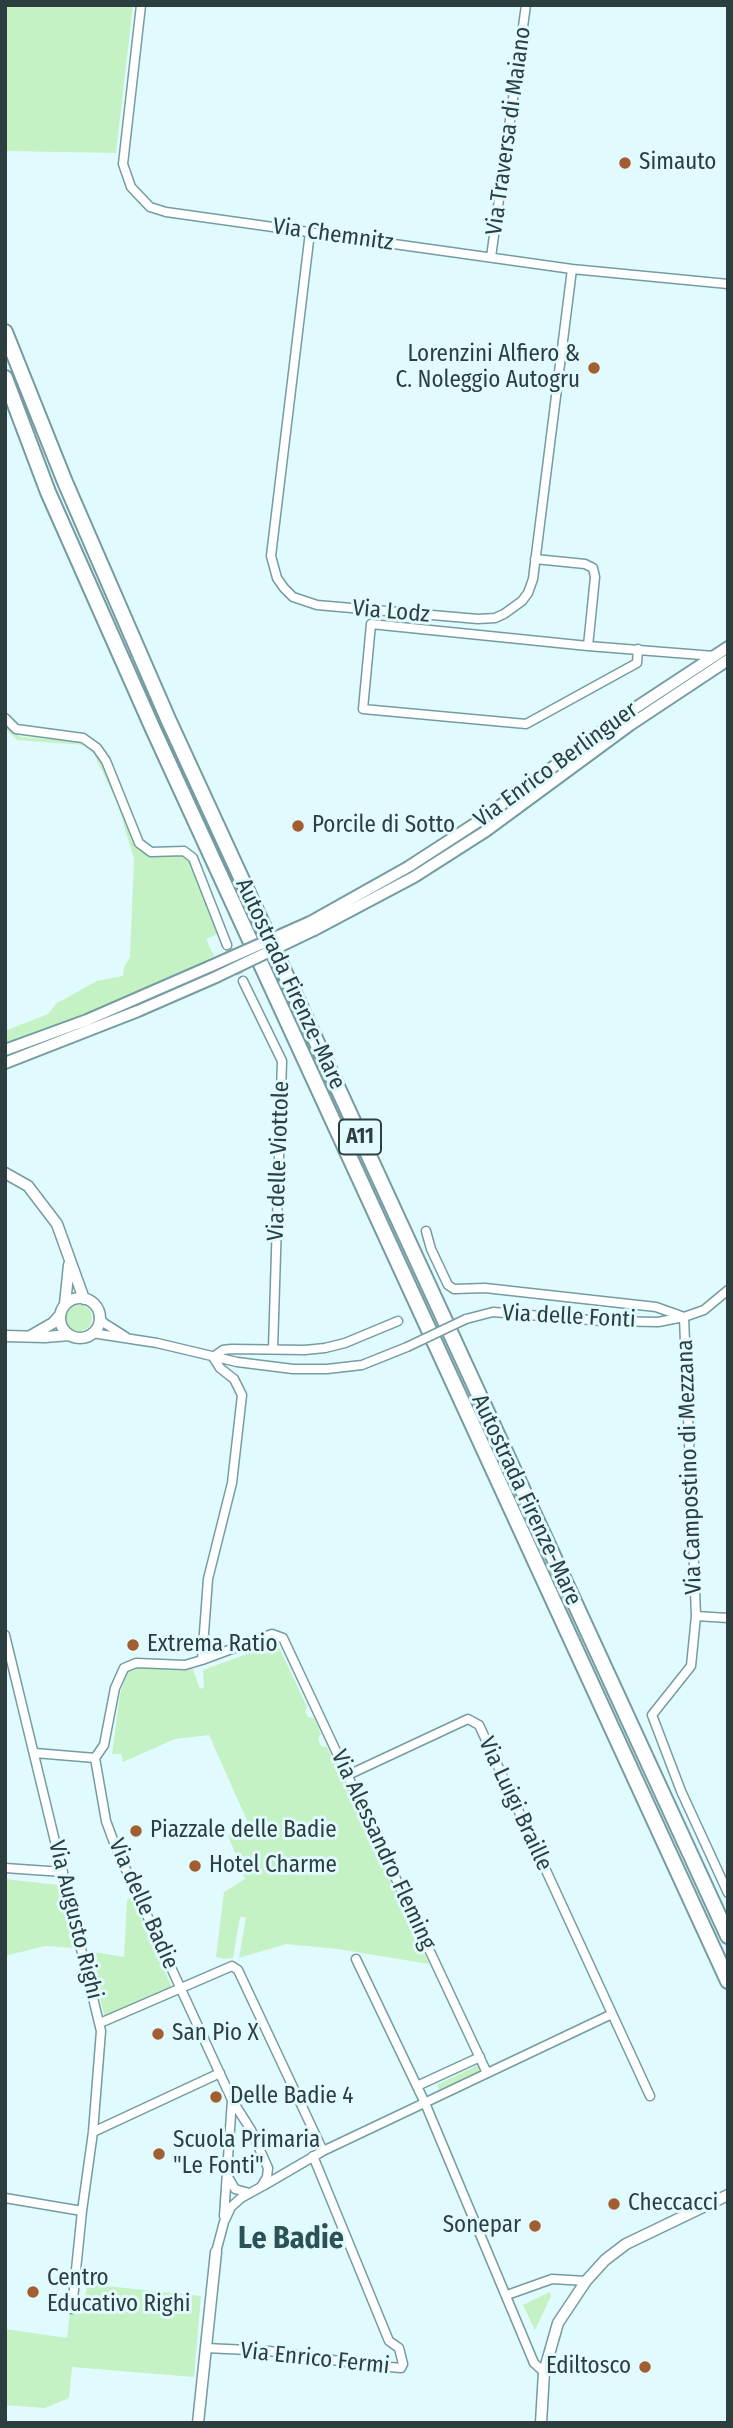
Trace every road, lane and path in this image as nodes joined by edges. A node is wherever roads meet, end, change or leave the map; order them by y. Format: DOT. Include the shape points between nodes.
graph roads {
  1 [pos="141,5"];
  2 [pos="527,5"];
  3 [pos="310,232"];
  4 [pos="491,257"];
  5 [pos="572,269"];
  6 [pos="728,284"];
  7 [pos="5,332"];
  8 [pos="5,378"];
  9 [pos="536,558"];
  10 [pos="588,646"];
  11 [pos="728,647"];
  12 [pos="638,649"];
  13 [pos="714,656"];
  14 [pos="728,660"];
  15 [pos="5,718"];
  16 [pos="312,926"];
  17 [pos="227,945"];
  18 [pos="213,972"];
  19 [pos="243,981"];
  20 [pos="5,1050"];
  21 [pos="5,1063"];
  22 [pos="5,1172"];
  23 [pos="426,1231"];
  24 [pos="69,1261"];
  25 [pos="728,1290"];
  26 [pos="84,1299"];
  27 [pos="65,1304"];
  28 [pos="60,1315"];
  29 [pos="99,1317"];
  30 [pos="684,1317"];
  31 [pos="398,1321"];
  32 [pos="93,1333"];
  33 [pos="70,1335"];
  34 [pos="5,1336"];
  35 [pos="29,1336"];
  36 [pos="128,1338"];
  37 [pos="273,1349"];
  38 [pos="213,1357"];
  39 [pos="696,1616"];
  40 [pos="728,1618"];
  41 [pos="5,1635"];
  42 [pos="202,1660"];
  43 [pos="35,1753"];
  44 [pos="95,1758"];
  45 [pos="348,1775"];
  46 [pos="5,1868"];
  47 [pos="63,1872"];
  48 [pos="728,1893"];
  49 [pos="728,1936"];
  50 [pos="356,1959"];
  51 [pos="728,1981"];
  52 [pos="182,1989"];
  53 [pos="612,2014"];
  54 [pos="100,2024"];
  55 [pos="480,2057"];
  56 [pos="220,2073"];
  57 [pos="487,2073"];
  58 [pos="417,2086"];
  59 [pos="650,2096"];
  60 [pos="232,2100"];
  61 [pos="425,2103"];
  62 [pos="251,2130"];
  63 [pos="93,2132"];
  64 [pos="230,2134"];
  65 [pos="323,2151"];
  66 [pos="313,2156"];
  67 [pos="268,2168"];
  68 [pos="226,2172"];
  69 [pos="284,2175"];
  70 [pos="261,2187"];
  71 [pos="249,2193"];
  72 [pos="728,2195"];
  73 [pos="5,2198"];
  74 [pos="82,2211"];
  75 [pos="224,2222"];
  76 [pos="216,2252"];
  77 [pos="586,2281"];
  78 [pos="507,2295"];
  79 [pos="72,2309"];
  80 [pos="206,2348"];
  81 [pos="544,2372"];
  82 [pos="198,2423"];
  83 [pos="541,2423"];
  1 -- 3 [label="street, Via Chemnitz" via="124,156 131,187 143,202 159,211"];
  2 -- 4 [label="street, Via Traversa di Maiano"];
  3 -- 4 [label="street, Via Chemnitz"];
  3 -- 9 [label="street, Via Lodz" via="270,547 277,578 293,597 317,605 486,619 504,614 522,601 532,585"];
  4 -- 5 [label="street, Via Chemnitz"];
  5 -- 6 [label="street, Via Chemnitz"];
  5 -- 9 [label="street, Via Lodz"];
  7 -- 49 [label="highway, Autostrada Firenze-Mare / A11" via="168,719"];
  8 -- 51 [label="highway, Autostrada Firenze-Mare / A11" via="48,492 147,717"];
  9 -- 10 [label="street" via="593,568"];
  10 -- 12 [label="street"];
  10 -- 12 [label="street" via="371,624 363,709 526,724 637,663"];
  11 -- 13 [label="main road, Via Enrico Berlinguer"];
  12 -- 13 [label="street"];
  13 -- 16 [label="main road, Via Enrico Berlinguer" via="479,821"];
  14 -- 16 [label="main road, Via Enrico Berlinguer" via="486,831 365,905"];
  15 -- 17 [label="street" via="16,729 83,738 97,748 139,843 150,852 184,851 193,858"];
  16 -- 18 [label="main road, bridge"];
  18 -- 20 [label="main road"];
  18 -- 21 [label="main road" via="138,1011"];
  19 -- 37 [label="street, Via delle Viottole" via="282,1061"];
  22 -- 24 [label="street, Via delle Fonti" via="28,1186 44,1205 57,1224"];
  23 -- 30 [label="street, Via delle Fonti" via="448,1285 454,1289 485,1288 656,1307"];
  24 -- 26 [label="street, Via delle Fonti"];
  24 -- 27 [label="street"];
  25 -- 30 [label="street, Via delle Fonti" via="704,1310"];
  26 -- 27 [label="street"];
  26 -- 29 [label="street, Via delle Fonti" via="96,1307"];
  27 -- 28 [label="street"];
  28 -- 33 [label="street" via="62,1327"];
  28 -- 35 [label="street"];
  29 -- 32 [label="street"];
  29 -- 36 [label="street, Via delle Fonti"];
  30 -- 38 [label="street, Via delle Fonti, bridge" via="658,1322 602,1321 493,1312 466,1319 362,1365 327,1369 274,1367"];
  30 -- 39 [label="street, Via Campostino di Mezzana"];
  31 -- 37 [label="street, Via delle Fonti" via="345,1343 304,1350"];
  32 -- 33 [label="street, Via delle Fonti" via="82,1338"];
  32 -- 36 [label="street, Via delle Fonti"];
  33 -- 35 [label="street, Via delle Fonti"];
  34 -- 35 [label="street"];
  36 -- 38 [label="street, Via delle Fonti"];
  37 -- 38 [label="street, Via delle Fonti" via="223,1350"];
  38 -- 42 [label="street" via="242,1395 232,1483 208,1579"];
  39 -- 40 [label="street"];
  39 -- 48 [label="street, Via Campostino di Mezzana" via="691,1666 652,1715"];
  41 -- 43 [label="street, Via Augusto Righi"];
  42 -- 44 [label="street" via="185,1665 136,1662 124,1668 115,1688 104,1745"];
  42 -- 45 [label="street, Via Alessandro Fleming" via="272,1634 283,1637"];
  43 -- 44 [label="street"];
  43 -- 47 [label="street, Via Augusto Righi"];
  44 -- 52 [label="street, Via delle Badie" via="106,1821 116,1848"];
  45 -- 53 [label="street, Via Luigi Braille" via="468,1719 479,1725"];
  45 -- 55 [label="street, Via Alessandro Fleming"];
  46 -- 47 [label="street"];
  47 -- 54 [label="street, Via Augusto Righi"];
  50 -- 58 [label="street"];
  52 -- 54 [label="street"];
  52 -- 56 [label="street, Via delle Badie"];
  52 -- 65 [label="street" via="232,1966 238,1970"];
  53 -- 57 [label="street"];
  53 -- 59 [label="street, Via Luigi Braille"];
  54 -- 63 [label="street, Via Augusto Righi"];
  55 -- 57 [label="street, Via Alessandro Fleming"];
  55 -- 58 [label="street"];
  56 -- 60 [label="street, Via delle Badie"];
  56 -- 63 [label="street"];
  57 -- 61 [label="street"];
  58 -- 61 [label="street"];
  60 -- 62 [label="street, Via delle Badie"];
  60 -- 64 [label="street, Via delle Badie"];
  61 -- 65 [label="street"];
  61 -- 78 [label="street"];
  62 -- 64 [label="street" via="241,2127"];
  62 -- 67 [label="street, Via delle Badie"];
  63 -- 74 [label="street, Via Augusto Righi"];
  64 -- 68 [label="street, Via delle Badie"];
  65 -- 66 [label="street"];
  66 -- 69 [label="street"];
  66 -- 80 [label="street, Via Enrico Fermi" via="389,2341 399,2348 401,2368"];
  67 -- 69 [label="street" via="276,2176"];
  67 -- 70 [label="street"];
  68 -- 71 [label="street" via="235,2189"];
  68 -- 75 [label="street, Via delle Badie"];
  69 -- 70 [label="street"];
  70 -- 71 [label="street, Via delle Badie"];
  71 -- 75 [label="street, Via delle Badie" via="231,2207"];
  72 -- 77 [label="street" via="626,2244"];
  73 -- 74 [label="street"];
  74 -- 79 [label="street, Via Augusto Righi"];
  75 -- 76 [label="street, Via delle Badie"];
  76 -- 80 [label="street, Via delle Badie"];
  77 -- 78 [label="street" via="552,2279"];
  77 -- 81 [label="street" via="558,2323"];
  78 -- 81 [label="street" via="534,2363"];
  80 -- 82 [label="street, Via delle Badie"];
  81 -- 83 [label="street"];
}
